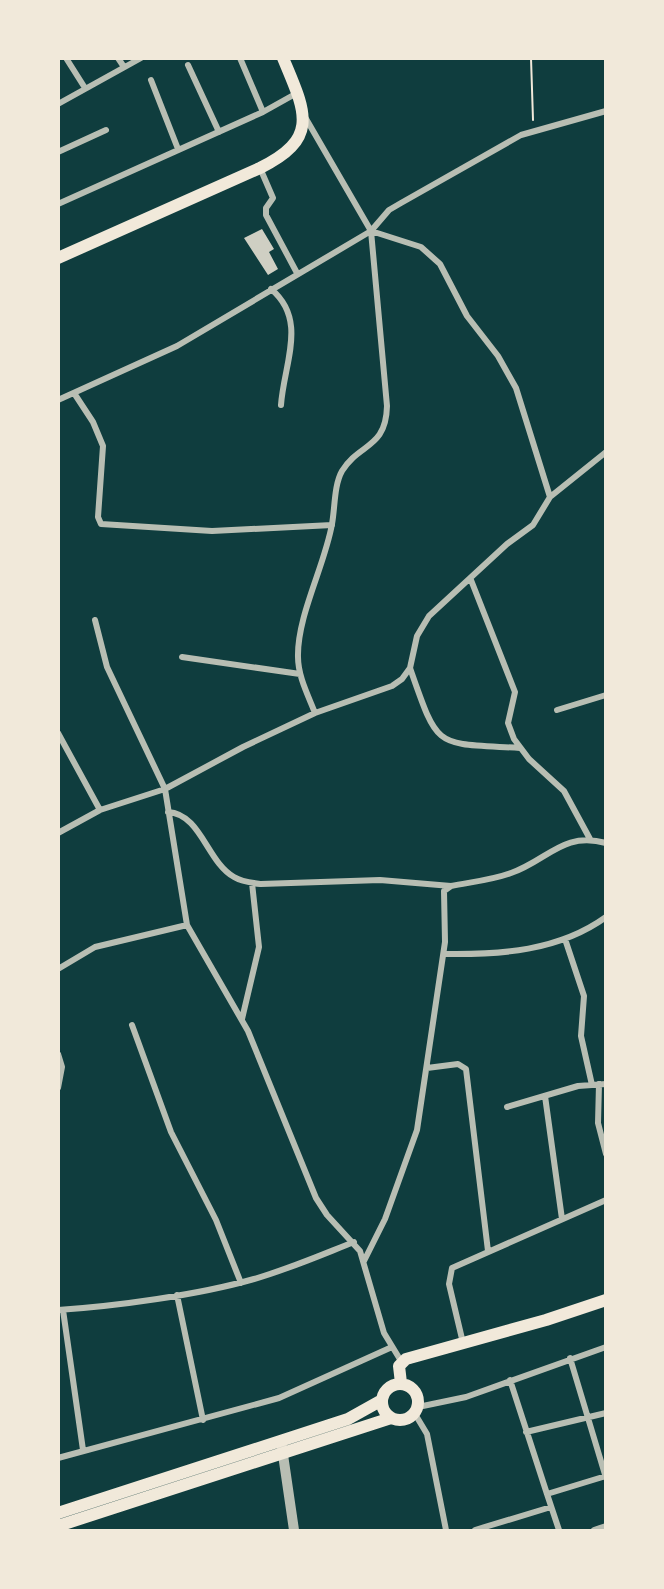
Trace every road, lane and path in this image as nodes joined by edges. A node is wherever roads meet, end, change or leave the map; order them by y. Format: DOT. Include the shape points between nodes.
graph roads {
  1 [pos="66,58"];
  2 [pos="118,58"];
  3 [pos="141,58"];
  4 [pos="240,58"];
  5 [pos="283,58"];
  6 [pos="531,58"];
  7 [pos="188,65"];
  8 [pos="124,68"];
  9 [pos="151,80"];
  10 [pos="85,88"];
  11 [pos="297,93"];
  12 [pos="58,104"];
  13 [pos="606,111"];
  14 [pos="263,112"];
  15 [pos="303,115"];
  16 [pos="534,129"];
  17 [pos="106,130"];
  18 [pos="219,132"];
  19 [pos="177,149"];
  20 [pos="58,152"];
  21 [pos="260,168"];
  22 [pos="58,204"];
  23 [pos="371,231"];
  24 [pos="58,258"];
  25 [pos="297,273"];
  26 [pos="271,289"];
  27 [pos="74,393"];
  28 [pos="58,400"];
  29 [pos="281,405"];
  30 [pos="606,452"];
  31 [pos="550,497"];
  32 [pos="332,525"];
  33 [pos="471,580"];
  34 [pos="94,620"];
  35 [pos="182,657"];
  36 [pos="410,668"];
  37 [pos="300,674"];
  38 [pos="606,695"];
  39 [pos="557,710"];
  40 [pos="315,713"];
  41 [pos="58,733"];
  42 [pos="520,748"];
  43 [pos="165,789"];
  44 [pos="100,810"];
  45 [pos="168,812"];
  46 [pos="58,833"];
  47 [pos="590,839"];
  48 [pos="606,843"];
  49 [pos="252,883"];
  50 [pos="451,886"];
  51 [pos="606,917"];
  52 [pos="187,925"];
  53 [pos="565,939"];
  54 [pos="444,954"];
  55 [pos="58,969"];
  56 [pos="242,1020"];
  57 [pos="132,1025"];
  58 [pos="58,1054"];
  59 [pos="427,1068"];
  60 [pos="599,1084"];
  61 [pos="58,1088"];
  62 [pos="545,1096"];
  63 [pos="507,1107"];
  64 [pos="606,1154"];
  65 [pos="606,1200"];
  66 [pos="562,1219"];
  67 [pos="354,1242"];
  68 [pos="488,1251"];
  69 [pos="364,1261"];
  70 [pos="241,1282"];
  71 [pos="177,1295"];
  72 [pos="606,1300"];
  73 [pos="61,1310"];
  74 [pos="463,1343"];
  75 [pos="392,1347"];
  76 [pos="606,1347"];
  77 [pos="570,1358"];
  78 [pos="401,1361"];
  79 [pos="510,1380"];
  80 [pos="401,1383"];
  81 [pos="382,1400"];
  82 [pos="416,1411"];
  83 [pos="606,1413"];
  84 [pos="391,1418"];
  85 [pos="587,1418"];
  86 [pos="203,1420"];
  87 [pos="526,1432"];
  88 [pos="281,1441"];
  89 [pos="83,1450"];
  90 [pos="283,1454"];
  91 [pos="58,1458"];
  92 [pos="605,1477"];
  93 [pos="548,1494"];
  94 [pos="551,1507"];
  95 [pos="58,1513"];
  96 [pos="58,1526"];
  97 [pos="606,1526"];
  98 [pos="294,1530"];
  99 [pos="446,1530"];
  100 [pos="475,1530"];
  101 [pos="559,1530"];
  102 [pos="594,1530"];
  1 -- 10 [label="street"];
  2 -- 8 [label="street"];
  3 -- 8 [label="street"];
  4 -- 14 [label="street"];
  5 -- 11 [label="main road"];
  6 -- 16 [label="path"];
  7 -- 18 [label="street"];
  8 -- 10 [label="street"];
  9 -- 19 [label="street"];
  10 -- 12 [label="street"];
  11 -- 14 [label="street"];
  11 -- 15 [label="main road"];
  13 -- 16 [label="street"];
  14 -- 18 [label="street"];
  15 -- 21 [label="main road" via="300,138 290,151"];
  15 -- 23 [label="street"];
  16 -- 23 [label="street" via="395,206"];
  17 -- 20 [label="street"];
  18 -- 19 [label="street"];
  19 -- 22 [label="street"];
  21 -- 24 [label="main road"];
  21 -- 25 [label="street" via="272,192 266,215"];
  23 -- 25 [label="street"];
  23 -- 31 [label="street" via="421,247 440,264 467,316 498,356 516,388"];
  23 -- 32 [label="street" via="387,416 375,443 343,470"];
  25 -- 26 [label="street"];
  26 -- 27 [label="street" via="177,346"];
  26 -- 29 [label="street" via="282,299 290,318 291,343"];
  27 -- 28 [label="street"];
  27 -- 32 [label="street" via="103,446 98,517 101,524 212,531"];
  30 -- 31 [label="street"];
  31 -- 33 [label="street" via="533,525 507,544"];
  32 -- 37 [label="street" via="298,641"];
  33 -- 36 [label="street" via="422,625"];
  33 -- 42 [label="street" via="515,692 508,723"];
  34 -- 43 [label="street" via="107,667"];
  35 -- 37 [label="street"];
  36 -- 40 [label="street" via="392,686"];
  36 -- 42 [label="street" via="437,735 459,744"];
  37 -- 40 [label="street"];
  38 -- 39 [label="street"];
  40 -- 43 [label="street"];
  41 -- 44 [label="street"];
  42 -- 47 [label="street" via="564,791"];
  43 -- 44 [label="street"];
  43 -- 45 [label="street"];
  44 -- 46 [label="street"];
  45 -- 49 [label="street" via="184,816 232,876"];
  45 -- 52 [label="street"];
  47 -- 48 [label="street"];
  47 -- 50 [label="street" via="564,844 510,874"];
  49 -- 50 [label="street" via="380,880"];
  49 -- 56 [label="street" via="259,947"];
  50 -- 54 [label="street" via="444,891 443,898"];
  51 -- 53 [label="street"];
  52 -- 55 [label="street" via="95,947"];
  52 -- 56 [label="street"];
  53 -- 54 [label="street" via="497,954"];
  53 -- 60 [label="street" via="584,996 581,1036"];
  54 -- 59 [label="street"];
  56 -- 67 [label="street" via="316,1198"];
  57 -- 70 [label="street" via="171,1132 216,1220"];
  58 -- 61 [label="street" via="62,1067"];
  59 -- 68 [label="street" via="458,1064 466,1069"];
  59 -- 69 [label="street" via="414,1143"];
  60 -- 62 [label="street"];
  60 -- 64 [label="street" via="598,1123"];
  62 -- 63 [label="street"];
  62 -- 66 [label="street"];
  65 -- 66 [label="street"];
  66 -- 68 [label="street"];
  67 -- 69 [label="street"];
  67 -- 70 [label="street"];
  68 -- 74 [label="street" via="452,1268 450,1273"];
  69 -- 75 [label="street" via="377,1315"];
  70 -- 71 [label="street"];
  71 -- 73 [label="street"];
  71 -- 86 [label="street"];
  72 -- 74 [label="main road"];
  73 -- 89 [label="street"];
  74 -- 78 [label="main road"];
  75 -- 78 [label="street"];
  75 -- 86 [label="street" via="279,1398"];
  76 -- 77 [label="street"];
  77 -- 79 [label="street"];
  77 -- 85 [label="street"];
  78 -- 80 [label="main road"];
  79 -- 82 [label="street"];
  79 -- 87 [label="street"];
  80 -- 81 [label="main road" via="386,1390"];
  80 -- 82 [label="main road" via="414,1389 419,1398"];
  81 -- 84 [label="main road"];
  81 -- 88 [label="main road" via="348,1419"];
  82 -- 84 [label="main road" via="406,1420"];
  82 -- 99 [label="street" via="427,1434"];
  83 -- 85 [label="street"];
  84 -- 90 [label="main road"];
  85 -- 87 [label="street"];
  85 -- 92 [label="street"];
  86 -- 89 [label="street"];
  87 -- 93 [label="street"];
  88 -- 90 [label="street"];
  88 -- 95 [label="main road"];
  89 -- 91 [label="street"];
  90 -- 96 [label="main road"];
  90 -- 98 [label="street"];
  92 -- 93 [label="street"];
  93 -- 94 [label="street"];
  94 -- 100 [label="street"];
  94 -- 101 [label="street"];
  97 -- 102 [label="street"];
}
